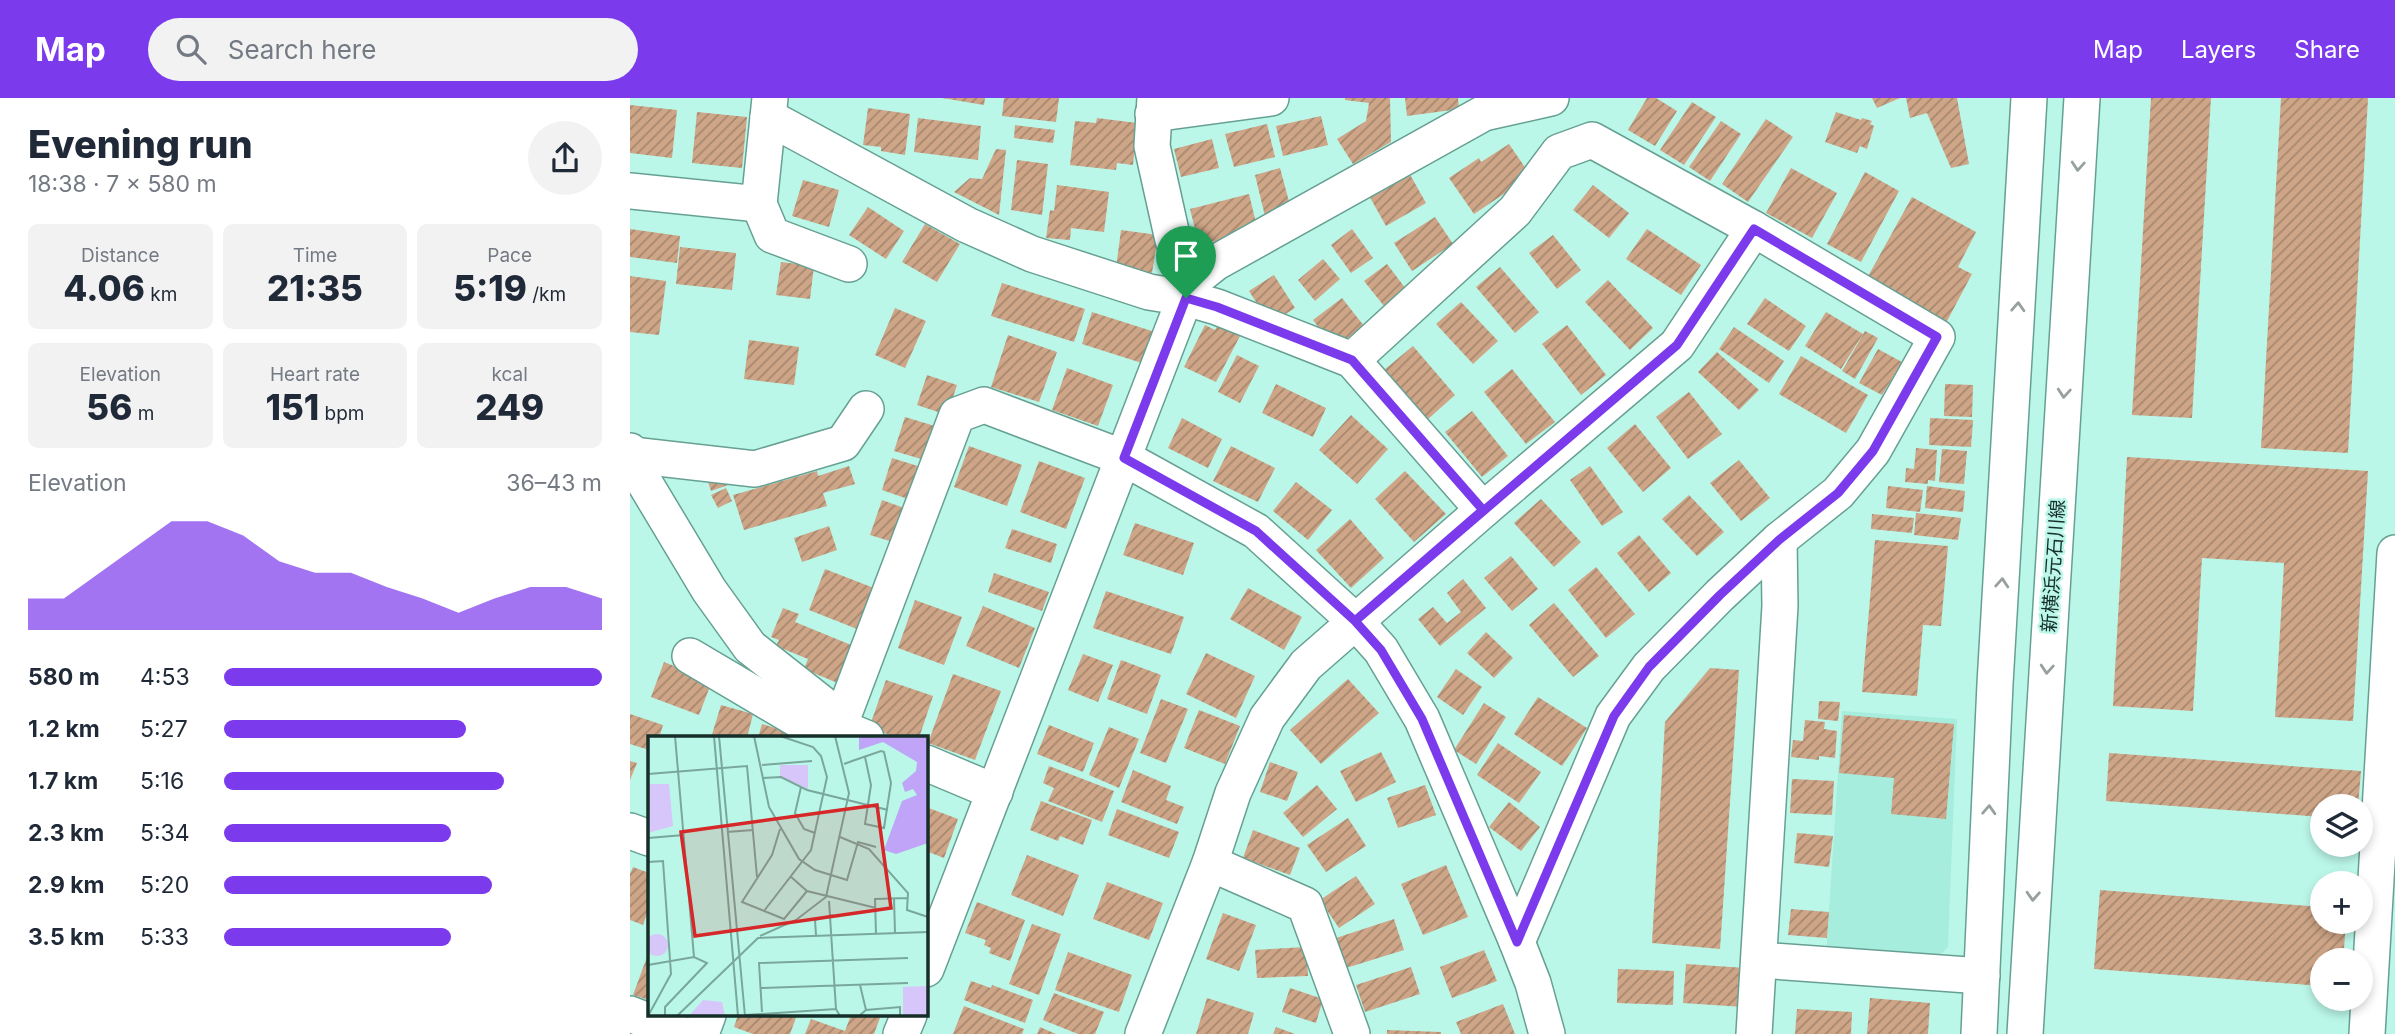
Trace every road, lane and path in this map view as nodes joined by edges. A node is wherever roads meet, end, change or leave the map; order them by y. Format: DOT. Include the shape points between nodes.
graph roads {
  1 [pos="1271,98"];
  2 [pos="1551,98"];
  3 [pos="2029,98"];
  4 [pos="2082,98"];
  5 [pos="1154,106"];
  6 [pos="769,108"];
  7 [pos="630,191"];
  8 [pos="758,204"];
  9 [pos="1754,229"];
  10 [pos="1172,240"];
  11 [pos="849,264"];
  12 [pos="1189,290"];
  13 [pos="1352,360"];
  14 [pos="866,409"];
  15 [pos="631,453"];
  16 [pos="1124,458"];
  17 [pos="1483,510"];
  18 [pos="1779,540"];
  19 [pos="2395,553"];
  20 [pos="1355,621"];
  21 [pos="690,656"];
  22 [pos="833,735"];
  23 [pos="928,764"];
  24 [pos="995,792"];
  25 [pos="630,831"];
  26 [pos="648,838"];
  27 [pos="1210,863"];
  28 [pos="1517,942"];
  29 [pos="1759,960"];
  30 [pos="928,964"];
  31 [pos="1982,976"];
  32 [pos="2377,1013"];
  33 [pos="630,1014"];
  34 [pos="708,1016"];
  35 [pos="909,1016"];
  36 [pos="681,1034"];
  37 [pos="701,1034"];
  38 [pos="901,1034"];
  39 [pos="1143,1034"];
  40 [pos="1352,1034"];
  41 [pos="1547,1034"];
  42 [pos="1754,1034"];
  43 [pos="1979,1034"];
  44 [pos="2025,1034"];
  1 -- 5 [label="street"];
  2 -- 12 [label="street" via="1484,113 1215,263"];
  31 -- 3 [label="street, one-way"];
  4 -- 44 [label="street, 新横浜元石川線, one-way"];
  5 -- 10 [label="street" via="1152,146"];
  6 -- 8 [label="street"];
  6 -- 12 [label="street" via="967,225 1032,254 1149,292"];
  7 -- 8 [label="street"];
  8 -- 11 [label="street" via="772,235"];
  9 -- 13 [label="street" via="1592,140 1559,152 1515,211"];
  9 -- 17 [label="street" via="1677,345"];
  9 -- 18 [label="street" via="1937,337 1873,451 1838,493"];
  12 -- 13 [label="street" via="1217,307"];
  12 -- 16 [label="street"];
  13 -- 17 [label="street"];
  14 -- 15 [label="street" via="843,443 755,469"];
  15 -- 22 [label="street" via="709,590 750,647 830,710"];
  16 -- 20 [label="street" via="1256,531"];
  16 -- 22 [label="street" via="984,405 957,415"];
  16 -- 24 [label="street"];
  17 -- 20 [label="street"];
  18 -- 28 [label="street" via="1649,667 1614,716"];
  18 -- 29 [label="street" via="1780,606"];
  19 -- 32 [label="street"];
  20 -- 27 [label="street" via="1306,666 1267,718 1233,793"];
  20 -- 28 [label="street" via="1381,650 1422,719"];
  21 -- 22 [label="street" via="800,721"];
  23 -- 24 [label="street"];
  24 -- 30 [label="street"];
  25 -- 26 [label="street"];
  27 -- 39 [label="street"];
  27 -- 40 [label="street" via="1305,905"];
  28 -- 41 [label="street"];
  29 -- 31 [label="street"];
  29 -- 42 [label="street"];
  31 -- 43 [label="street"];
  33 -- 36 [label="street"];
  34 -- 37 [label="street"];
  35 -- 38 [label="street"];
}
